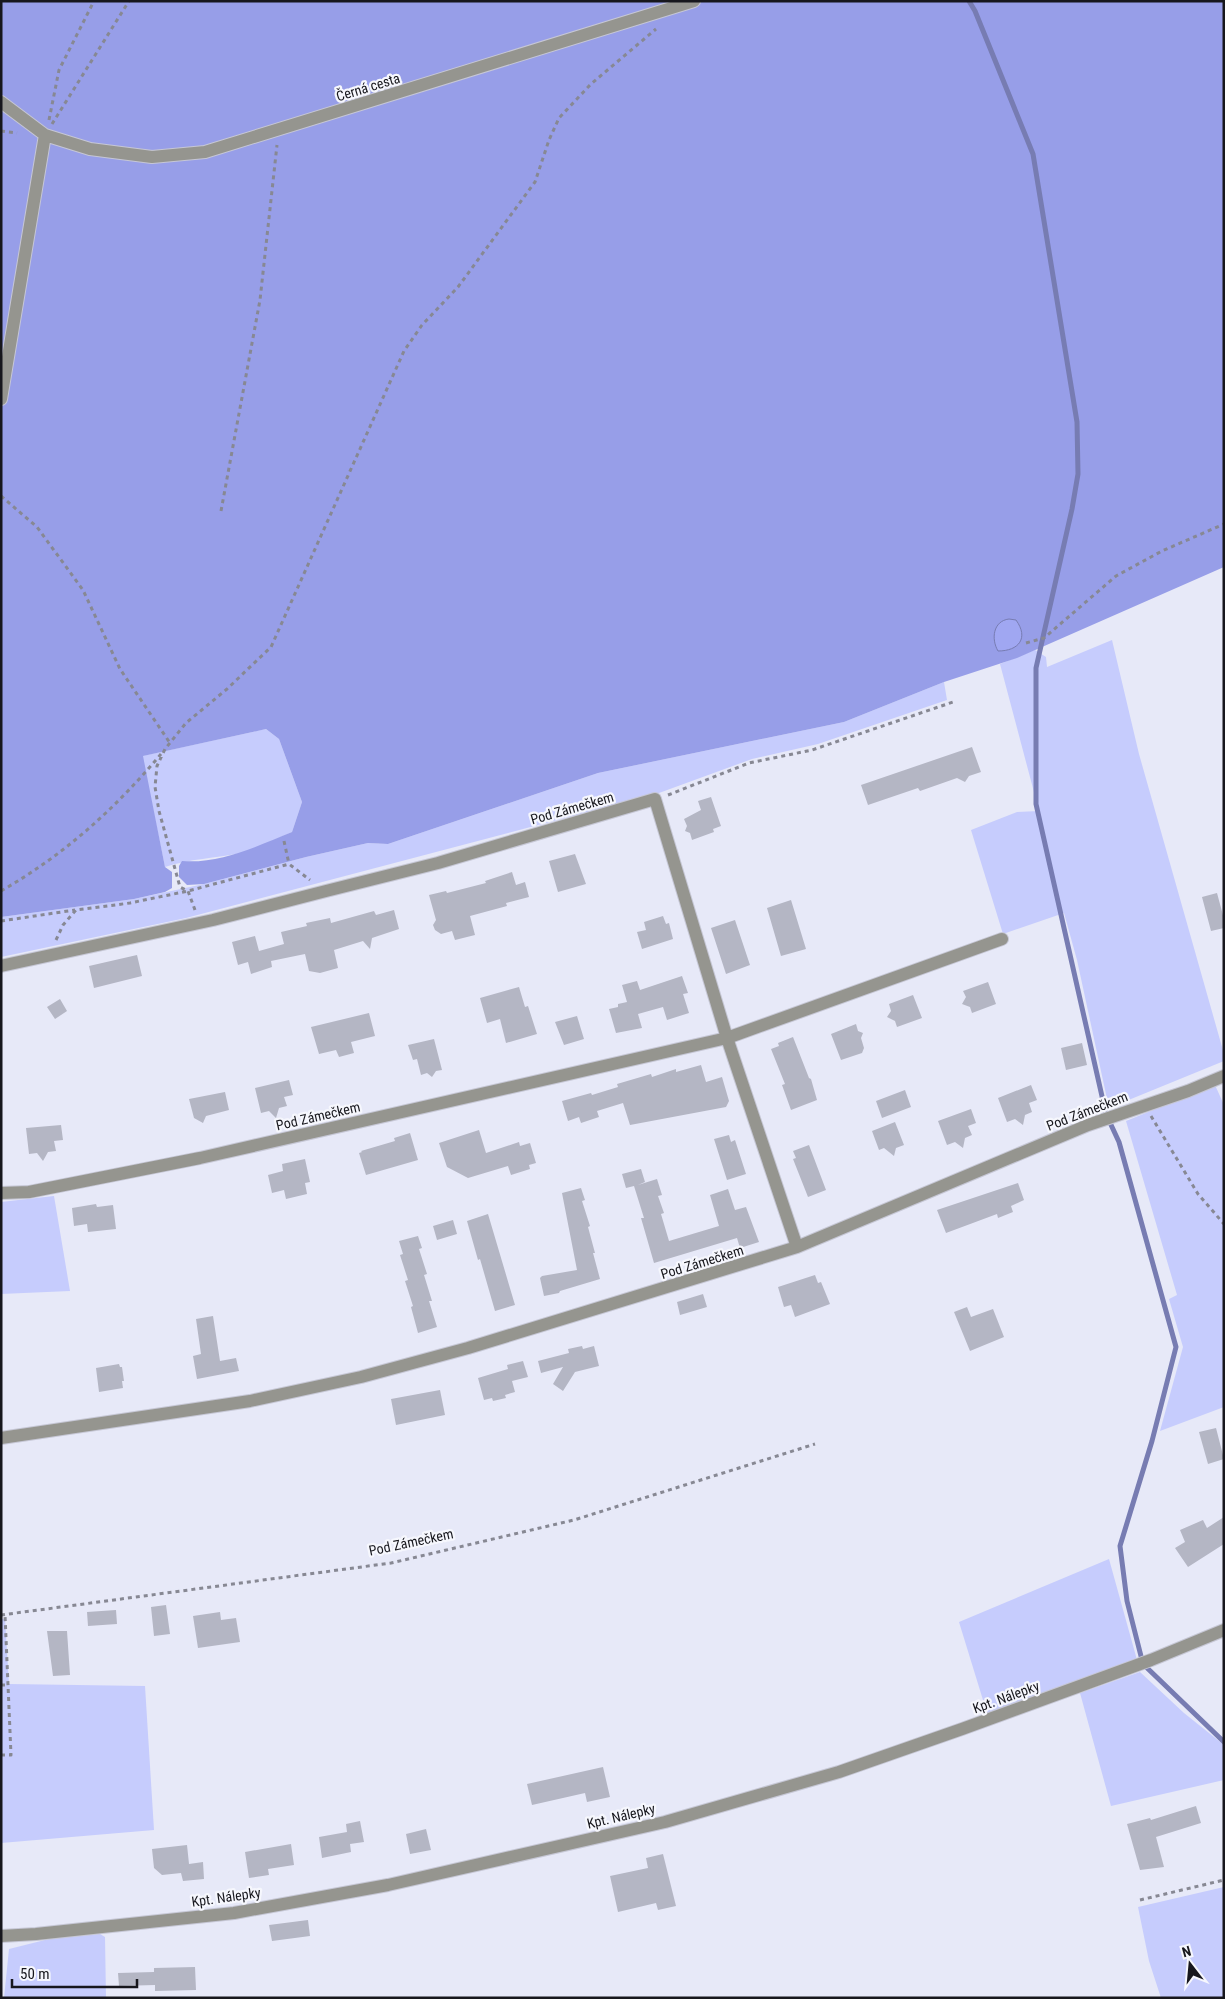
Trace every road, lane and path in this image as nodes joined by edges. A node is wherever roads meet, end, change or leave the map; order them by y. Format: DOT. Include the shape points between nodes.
graph roads {
  1 [pos="94,1"];
  2 [pos="129,1"];
  3 [pos="694,1"];
  4 [pos="669,9"];
  5 [pos="1,102"];
  6 [pos="278,129"];
  7 [pos="45,135"];
  8 [pos="1,399"];
  9 [pos="1,496"];
  10 [pos="221,511"];
  11 [pos="1224,524"];
  12 [pos="1026,643"];
  13 [pos="956,701"];
  14 [pos="170,743"];
  15 [pos="656,799"];
  16 [pos="284,841"];
  17 [pos="289,864"];
  18 [pos="1,891"];
  19 [pos="188,891"];
  20 [pos="326,891"];
  21 [pos="76,910"];
  22 [pos="1,921"];
  23 [pos="200,922"];
  24 [pos="1002,939"];
  25 [pos="49,956"];
  26 [pos="1,966"];
  27 [pos="727,1038"];
  28 [pos="1224,1076"];
  29 [pos="1144,1105"];
  30 [pos="1,1193"];
  31 [pos="1224,1224"];
  32 [pos="797,1247"];
  33 [pos="1,1438"];
  34 [pos="815,1444"];
  35 [pos="3,1615"];
  36 [pos="1224,1630"];
  37 [pos="8,1685"];
  38 [pos="1,1686"];
  39 [pos="1,1756"];
  40 [pos="1224,1880"];
  41 [pos="1140,1900"];
  42 [pos="1,1936"];
  1 -- 7 [label="path" via="59,70"];
  2 -- 7 [label="path"];
  3 -- 4 [label="street, Černá cesta"];
  4 -- 6 [label="street, Černá cesta"];
  4 -- 14 [label="path" via="664,22 591,84 560,118 535,182 458,287 422,325 404,351 271,647 186,723"];
  5 -- 7 [label="street, Černá cesta"];
  6 -- 7 [label="street, Černá cesta" via="205,152 152,157 90,149"];
  6 -- 10 [label="path" via="260,300"];
  7 -- 8 [label="street"];
  9 -- 14 [label="path" via="37,527 83,590 120,669"];
  11 -- 12 [label="path" via="1162,551 1116,576 1044,638"];
  13 -- 15 [label="path" via="812,750 749,763"];
  14 -- 18 [label="path" via="131,790 83,835"];
  14 -- 19 [label="path" via="157,766 155,787 180,887"];
  15 -- 20 [label="street, Pod Zámečkem" via="438,863"];
  15 -- 27 [label="street"];
  16 -- 17 [label="path"];
  17 -- 19 [label="path"];
  17 -- 20 [label="path"];
  19 -- 21 [label="path"];
  19 -- 23 [label="path"];
  20 -- 23 [label="street, Pod Zámečkem"];
  21 -- 22 [label="path"];
  21 -- 25 [label="path" via="63,925"];
  23 -- 25 [label="street, Pod Zámečkem"];
  24 -- 27 [label="street, Pod Zámečkem"];
  25 -- 26 [label="street, Pod Zámečkem"];
  27 -- 30 [label="street, Pod Zámečkem" via="200,1158 29,1192"];
  27 -- 32 [label="street"];
  28 -- 29 [label="street, Pod Zámečkem"];
  29 -- 31 [label="path" via="1198,1194"];
  29 -- 32 [label="street, Pod Zámečkem" via="1107,1117"];
  32 -- 33 [label="street, Pod Zámečkem" via="361,1377 250,1401"];
  34 -- 35 [label="path, Pod Zámečkem" via="574,1520 391,1564"];
  35 -- 37 [label="path"];
  36 -- 42 [label="street, Kpt. Nálepky" via="1151,1660 839,1772 665,1822 388,1885 234,1913"];
  37 -- 38 [label="path"];
  37 -- 39 [label="path" via="11,1755"];
  40 -- 41 [label="path"];
}
